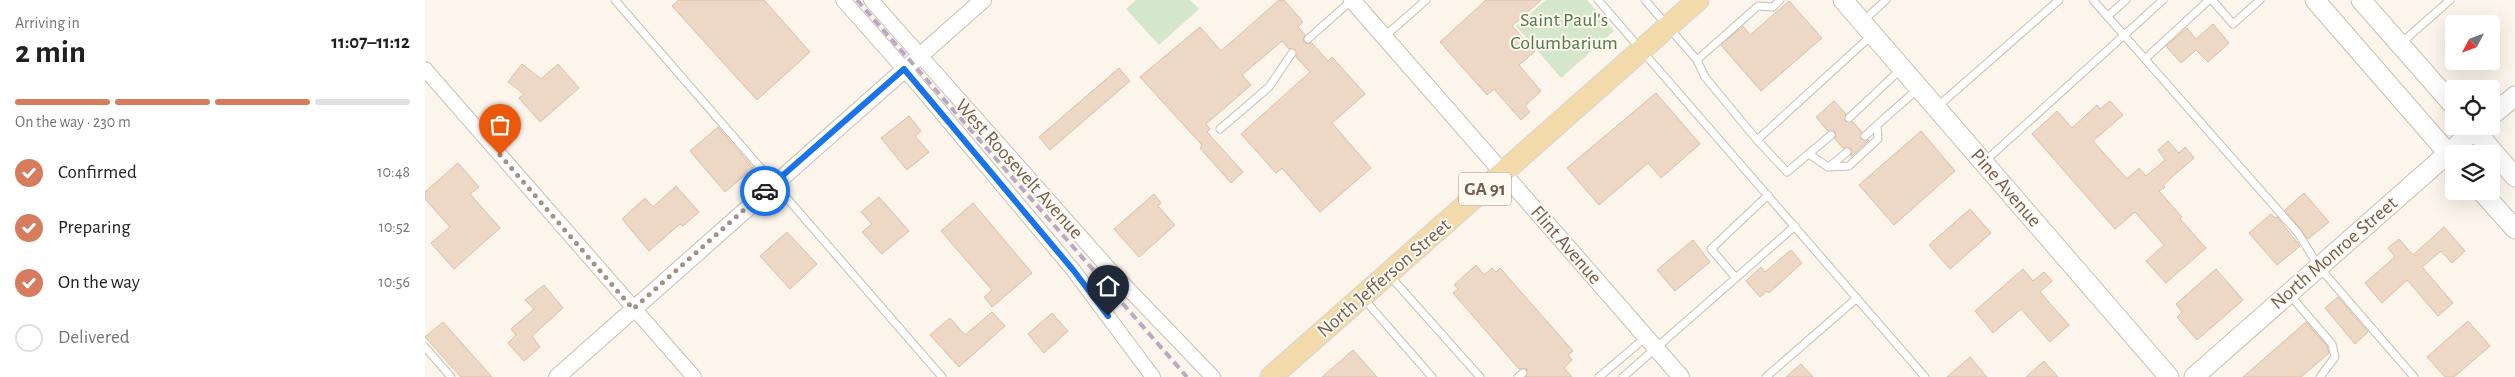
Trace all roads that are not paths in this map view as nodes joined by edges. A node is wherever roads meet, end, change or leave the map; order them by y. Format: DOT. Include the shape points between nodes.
graph roads {
  1 [pos="615,0"];
  2 [pos="843,0"];
  3 [pos="871,0"];
  4 [pos="983,0"];
  5 [pos="1352,0"];
  6 [pos="1426,0"];
  7 [pos="1598,0"];
  8 [pos="1645,0"];
  9 [pos="1698,0"];
  10 [pos="1780,0"];
  11 [pos="1843,0"];
  12 [pos="1886,0"];
  13 [pos="2059,0"];
  14 [pos="2093,0"];
  15 [pos="2126,0"];
  16 [pos="2163,0"];
  17 [pos="2210,0"];
  18 [pos="2260,0"];
  19 [pos="2315,0"];
  20 [pos="2361,0"];
  21 [pos="2450,0"];
  22 [pos="2108,16"];
  23 [pos="1669,26"];
  24 [pos="1867,28"];
  25 [pos="2125,36"];
  26 [pos="1384,37"];
  27 [pos="1308,39"];
  28 [pos="2400,44"];
  29 [pos="1642,50"];
  30 [pos="1292,52"];
  31 [pos="919,56"];
  32 [pos="2145,59"];
  33 [pos="1697,60"];
  34 [pos="425,68"];
  35 [pos="1902,68"];
  36 [pos="904,69"];
  37 [pos="1919,88"];
  38 [pos="2445,96"];
  39 [pos="2515,96"];
  40 [pos="1936,108"];
  41 [pos="2500,108"];
  42 [pos="1849,118"];
  43 [pos="1877,125"];
  44 [pos="1220,129"];
  45 [pos="1831,135"];
  46 [pos="2469,135"];
  47 [pos="2481,135"];
  48 [pos="1865,136"];
  49 [pos="1757,140"];
  50 [pos="2461,145"];
  51 [pos="2445,150"];
  52 [pos="1847,152"];
  53 [pos="1809,154"];
  54 [pos="1984,162"];
  55 [pos="2445,162"];
  56 [pos="1828,167"];
  57 [pos="2513,171"];
  58 [pos="1503,173"];
  59 [pos="774,184"];
  60 [pos="1768,195"];
  61 [pos="2489,200"];
  62 [pos="1795,226"];
  63 [pos="2515,229"];
  64 [pos="2319,267"];
  65 [pos="1388,274"];
  66 [pos="1736,278"];
  67 [pos="2289,293"];
  68 [pos="1361,297"];
  69 [pos="1857,298"];
  70 [pos="633,309"];
  71 [pos="1651,342"];
  72 [pos="425,347"];
  73 [pos="451,377"];
  74 [pos="557,377"];
  75 [pos="694,377"];
  76 [pos="942,377"];
  77 [pos="1153,377"];
  78 [pos="1213,377"];
  79 [pos="1271,377"];
  80 [pos="1432,377"];
  81 [pos="1480,377"];
  82 [pos="1599,377"];
  83 [pos="1623,377"];
  84 [pos="1681,377"];
  85 [pos="1766,377"];
  86 [pos="1925,377"];
  87 [pos="2169,377"];
  88 [pos="2194,377"];
  89 [pos="2320,377"];
  90 [pos="2414,377"];
  1 -- 59 [label="lane"];
  2 -- 36 [label="street, West Roosevelt Avenue"];
  3 -- 31 [label="street, West Roosevelt Avenue"];
  4 -- 31 [label="street"];
  5 -- 26 [label="street, Flint Avenue"];
  5 -- 27 [label="lane"];
  6 -- 26 [label="lane"];
  7 -- 29 [label="lane"];
  8 -- 23 [label="lane"];
  9 -- 23 [label="main road, North Jefferson Street / GA 91"];
  10 -- 33 [label="lane" via="1773,6 1758,6"];
  11 -- 24 [label="main road, Pine Avenue"];
  12 -- 24 [label="lane"];
  13 -- 40 [label="lane"];
  14 -- 22 [label="lane"];
  15 -- 22 [label="lane"];
  16 -- 25 [label="lane"];
  17 -- 18 [label="lane" via="2233,24"];
  17 -- 32 [label="lane"];
  19 -- 51 [label="main road"];
  20 -- 28 [label="main road"];
  21 -- 28 [label="lane"];
  22 -- 25 [label="lane"];
  23 -- 29 [label="main road, North Jefferson Street / GA 91"];
  23 -- 33 [label="lane"];
  24 -- 35 [label="main road, Pine Avenue"];
  24 -- 49 [label="lane"];
  25 -- 32 [label="lane"];
  25 -- 54 [label="lane"];
  26 -- 58 [label="street, Flint Avenue"];
  28 -- 38 [label="main road"];
  29 -- 58 [label="main road, North Jefferson Street / GA 91"];
  29 -- 60 [label="lane"];
  30 -- 44 [label="lane" via="1269,87"];
  31 -- 36 [label="street"];
  31 -- 78 [label="street, West Roosevelt Avenue" via="1112,272"];
  32 -- 64 [label="lane" via="2298,233"];
  33 -- 49 [label="lane" via="1705,77"];
  34 -- 70 [label="street"];
  35 -- 37 [label="main road, Pine Avenue"];
  35 -- 42 [label="lane"];
  36 -- 59 [label="street"];
  36 -- 77 [label="street, West Roosevelt Avenue" via="1074,271"];
  37 -- 40 [label="main road, Pine Avenue"];
  37 -- 43 [label="lane"];
  39 -- 41 [label="main road"];
  40 -- 54 [label="main road, Pine Avenue"];
  43 -- 48 [label="lane"];
  43 -- 56 [label="lane" via="1878,139 1849,166"];
  45 -- 53 [label="lane"];
  46 -- 50 [label="main road, North Monroe Street"];
  47 -- 57 [label="main road"];
  49 -- 53 [label="lane" via="1787,172"];
  52 -- 56 [label="lane"];
  53 -- 56 [label="lane"];
  54 -- 87 [label="main road, Pine Avenue"];
  55 -- 64 [label="main road, North Monroe Street"];
  58 -- 65 [label="main road, North Jefferson Street / GA 91"];
  58 -- 71 [label="street, Flint Avenue"];
  59 -- 70 [label="street"];
  59 -- 76 [label="lane"];
  60 -- 62 [label="lane"];
  60 -- 66 [label="lane" via="1711,249"];
  61 -- 63 [label="main road"];
  62 -- 66 [label="lane"];
  62 -- 69 [label="lane"];
  64 -- 67 [label="main road, North Monroe Street"];
  64 -- 90 [label="lane"];
  65 -- 68 [label="main road, North Jefferson Street / GA 91"];
  65 -- 81 [label="lane"];
  66 -- 71 [label="lane"];
  67 -- 88 [label="main road, North Monroe Street"];
  67 -- 89 [label="lane" via="2333,344 2335,357"];
  68 -- 79 [label="main road, North Jefferson Street / GA 91"];
  68 -- 80 [label="lane"];
  69 -- 85 [label="lane"];
  69 -- 86 [label="lane"];
  70 -- 74 [label="street"];
  70 -- 75 [label="street"];
  71 -- 82 [label="lane"];
  71 -- 83 [label="lane"];
  71 -- 84 [label="street, Flint Avenue"];
  72 -- 73 [label="lane"];
}
